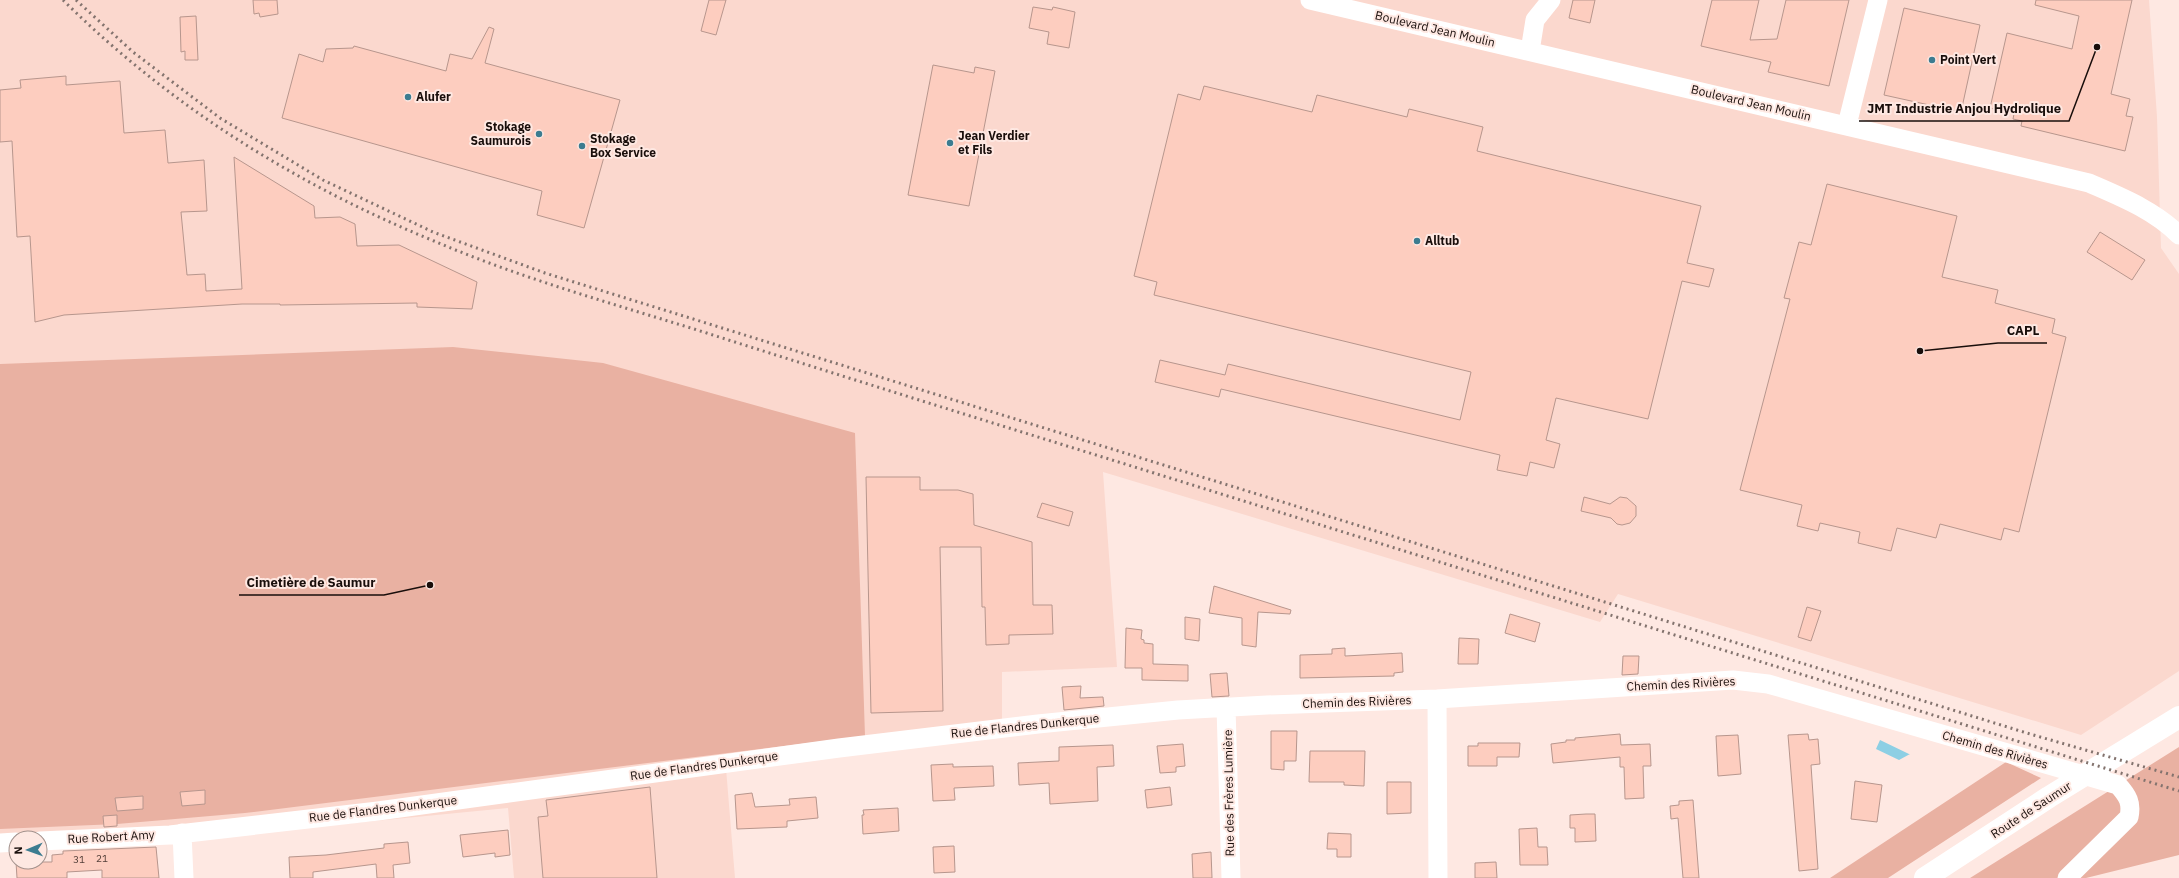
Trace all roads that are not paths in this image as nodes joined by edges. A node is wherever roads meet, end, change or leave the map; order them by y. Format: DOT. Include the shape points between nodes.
graph roads {
  1 [pos="1310,0"];
  2 [pos="1551,0"];
  3 [pos="1878,0"];
  4 [pos="1358,5"];
  5 [pos="1530,51"];
  6 [pos="1847,125"];
  7 [pos="2179,235"];
  8 [pos="1437,699"];
  9 [pos="1226,707"];
  10 [pos="2179,713"];
  11 [pos="2179,717"];
  12 [pos="2137,742"];
  13 [pos="182,833"];
  14 [pos="48,841"];
  15 [pos="184,878"];
  16 [pos="1231,878"];
  17 [pos="1438,878"];
  18 [pos="1925,878"];
  19 [pos="2067,878"];
  1 -- 4 [label="street, Boulevard Jean Moulin"];
  2 -- 5 [label="street" via="1535,20"];
  3 -- 6 [label="street"];
  4 -- 5 [label="street, Boulevard Jean Moulin"];
  5 -- 6 [label="street, Boulevard Jean Moulin"];
  6 -- 7 [label="street, Boulevard Jean Moulin" via="2089,183 2132,201 2168,224"];
  8 -- 9 [label="street, Chemin des Rivières"];
  8 -- 17 [label="street"];
  8 -- 19 [label="street, Chemin des Rivières" via="1733,680 1768,684 2118,785 2127,795 2131,807 2128,817"];
  9 -- 13 [label="street, Rue de Flandres Dunkerque" via="1038,724 831,749 378,811"];
  9 -- 16 [label="street, Rue des Frères Lumière"];
  10 -- 12 [label="main road, Route de Saumur"];
  11 -- 12 [label="main road, Route de Saumur"];
  12 -- 18 [label="main road, Route de Saumur"];
  13 -- 14 [label="street, Rue Robert Amy"];
  13 -- 15 [label="street"];
}
